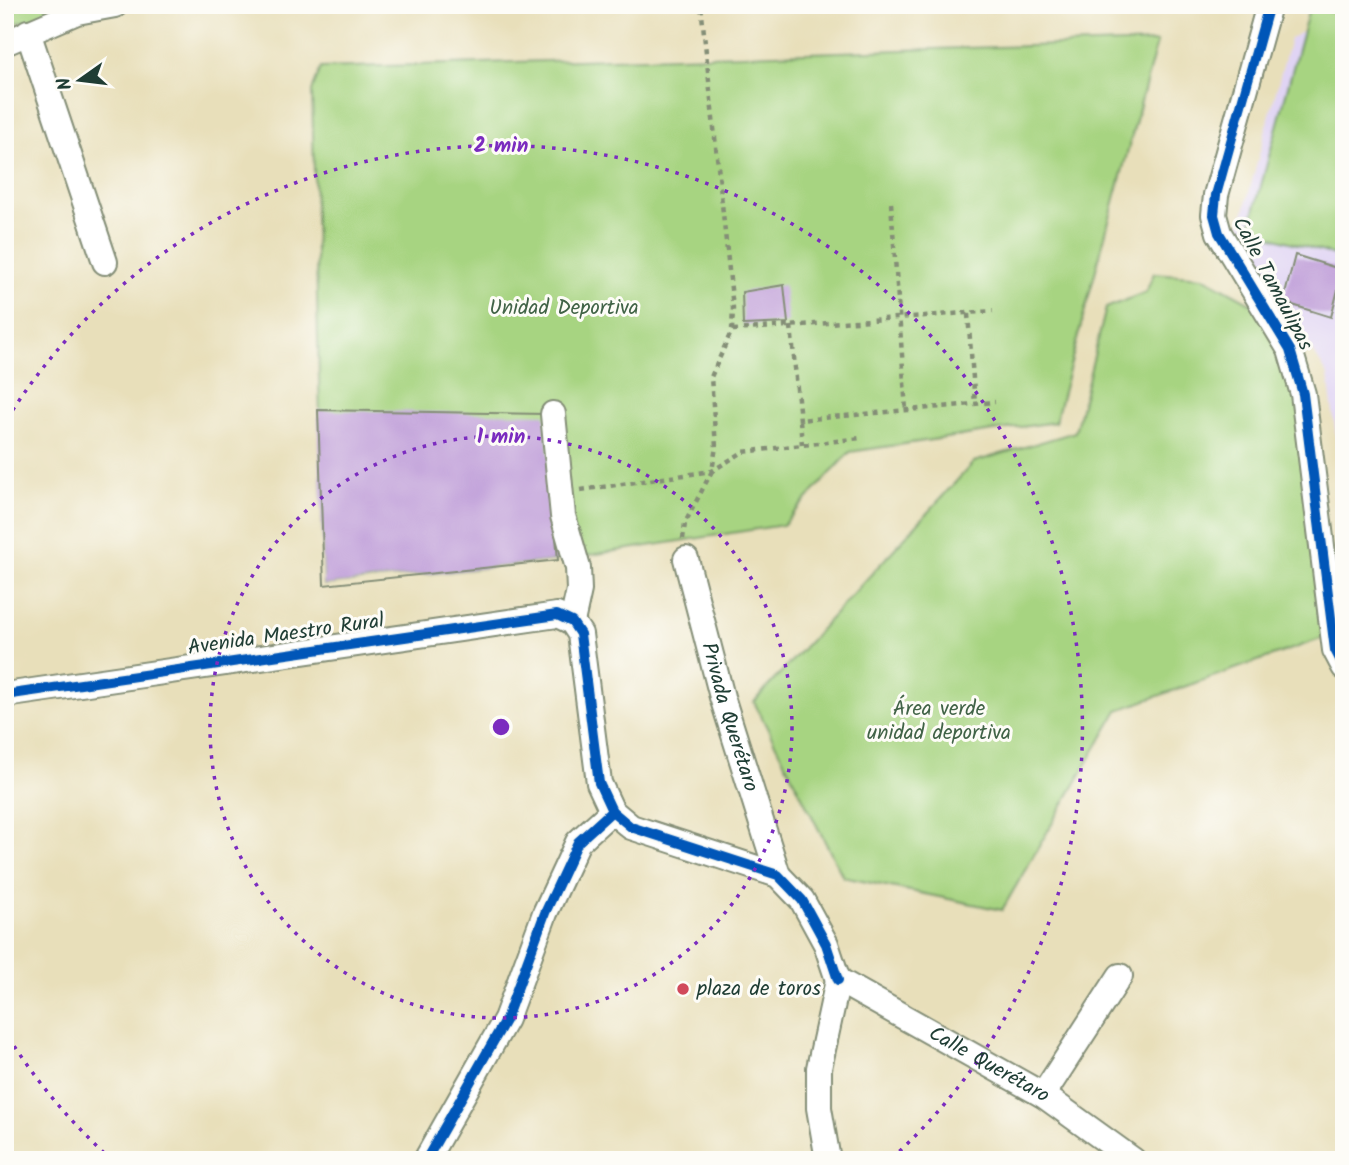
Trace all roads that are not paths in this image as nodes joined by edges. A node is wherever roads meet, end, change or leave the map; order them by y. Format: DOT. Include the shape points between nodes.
graph roads {
  1 [pos="115,5"];
  2 [pos="1269,5"];
  3 [pos="28,32"];
  4 [pos="5,43"];
  5 [pos="106,262"];
  6 [pos="553,414"];
  7 [pos="686,559"];
  8 [pos="572,622"];
  9 [pos="1344,667"];
  10 [pos="5,695"];
  11 [pos="612,811"];
  12 [pos="778,875"];
  13 [pos="1120,976"];
  14 [pos="838,980"];
  15 [pos="1043,1096"];
  16 [pos="426,1160"];
  17 [pos="828,1160"];
  18 [pos="1133,1160"];
  1 -- 3 [label="street" via="77,12"];
  2 -- 9 [label="street, Calle Tamaulipas" via="1214,215 1219,233 1290,350 1303,394 1335,650"];
  3 -- 4 [label="street"];
  3 -- 5 [label="street"];
  6 -- 8 [label="street" via="563,516 578,568"];
  7 -- 12 [label="street, Privada Querétaro" via="722,697"];
  8 -- 10 [label="street, Avenida Maestro Rural" via="557,615"];
  8 -- 11 [label="street" via="580,634 599,783"];
  11 -- 12 [label="street" via="631,827"];
  11 -- 16 [label="street" via="578,842 545,913 506,1018"];
  12 -- 14 [label="street" via="802,900 826,944"];
  13 -- 15 [label="street"];
  14 -- 15 [label="street, Calle Querétaro"];
  14 -- 17 [label="street" via="819,1068 819,1108"];
  15 -- 18 [label="street, Calle Querétaro"];
}
